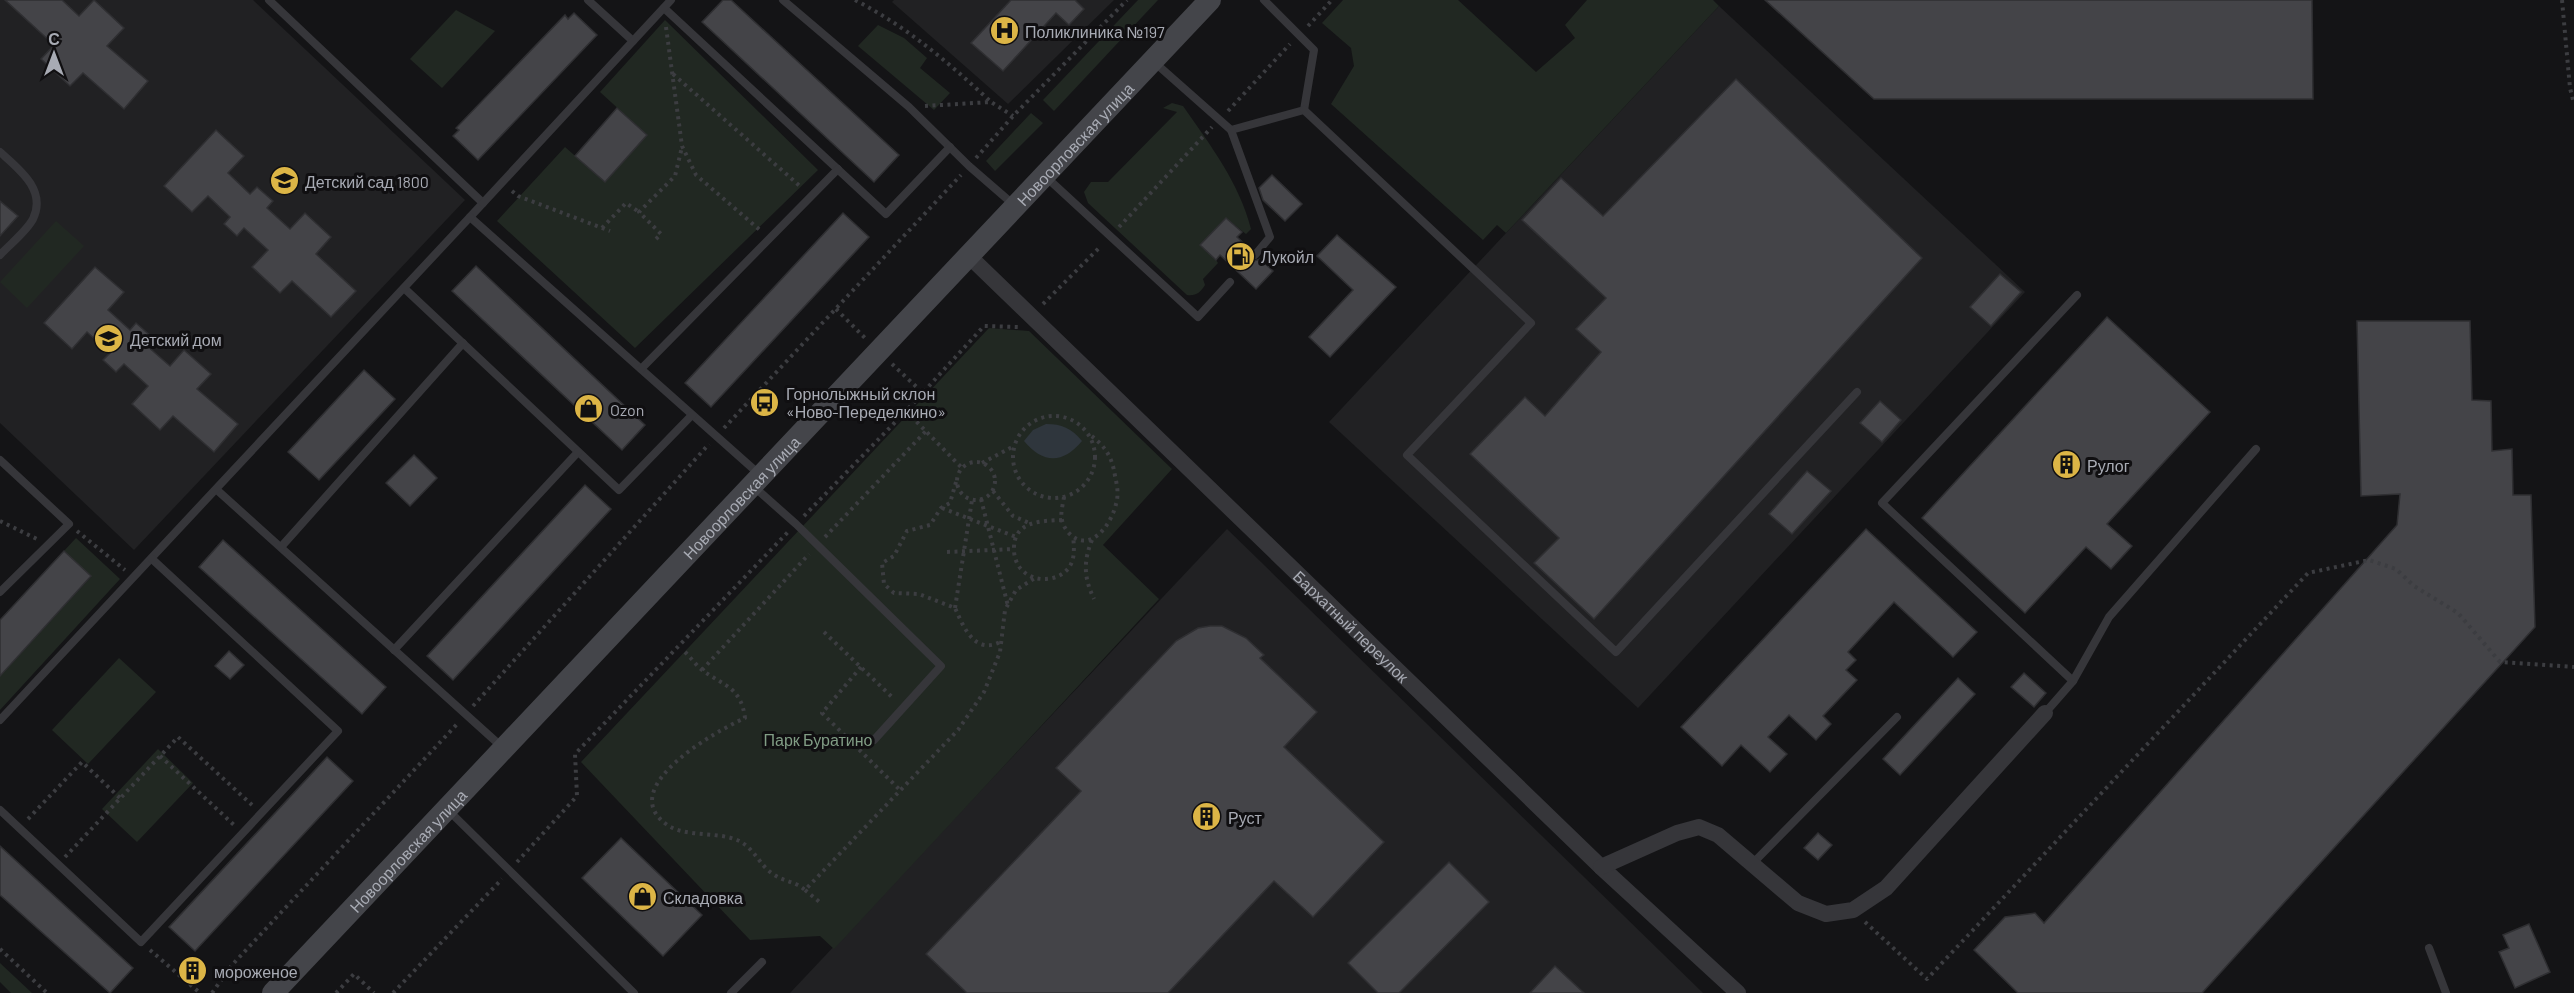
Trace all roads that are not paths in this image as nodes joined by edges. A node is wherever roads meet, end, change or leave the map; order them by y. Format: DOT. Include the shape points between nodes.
graph roads {
  1 [pos="268,0"];
  2 [pos="588,0"];
  3 [pos="671,0"];
  4 [pos="783,0"];
  5 [pos="1210,0"];
  6 [pos="1264,0"];
  7 [pos="664,8"];
  8 [pos="633,41"];
  9 [pos="1153,61"];
  10 [pos="1304,110"];
  11 [pos="1231,130"];
  12 [pos="950,147"];
  13 [pos="0,152"];
  14 [pos="838,169"];
  15 [pos="1045,175"];
  16 [pos="483,203"];
  17 [pos="1015,205"];
  18 [pos="471,217"];
  19 [pos="0,255"];
  20 [pos="1255,255"];
  21 [pos="969,256"];
  22 [pos="1230,282"];
  23 [pos="404,288"];
  24 [pos="2078,295"];
  25 [pos="463,343"];
  26 [pos="641,369"];
  27 [pos="1857,392"];
  28 [pos="692,415"];
  29 [pos="2256,449"];
  30 [pos="578,452"];
  31 [pos="0,460"];
  32 [pos="757,481"];
  33 [pos="217,489"];
  34 [pos="281,547"];
  35 [pos="152,559"];
  36 [pos="0,592"];
  37 [pos="394,650"];
  38 [pos="2073,681"];
  39 [pos="2045,713"];
  40 [pos="1897,717"];
  41 [pos="0,720"];
  42 [pos="874,740"];
  43 [pos="503,748"];
  44 [pos="447,808"];
  45 [pos="0,810"];
  46 [pos="1752,864"];
  47 [pos="1601,867"];
  48 [pos="2429,948"];
  49 [pos="762,962"];
  50 [pos="273,993"];
  51 [pos="634,993"];
  52 [pos="731,993"];
  53 [pos="1738,993"];
  54 [pos="2446,993"];
  1 -- 16 [label="lane"];
  2 -- 8 [label="lane"];
  3 -- 7 [label="lane"];
  4 -- 12 [label="lane"];
  5 -- 9 [label="street, Новоорловская улица"];
  6 -- 10 [label="lane" via="1314,50"];
  7 -- 8 [label="lane"];
  7 -- 14 [label="lane"];
  8 -- 16 [label="lane"];
  9 -- 11 [label="lane"];
  9 -- 15 [label="street, Новоорловская улица"];
  10 -- 11 [label="lane"];
  10 -- 27 [label="lane" via="1531,323 1407,455 1616,652"];
  11 -- 20 [label="lane" via="1270,237"];
  12 -- 14 [label="lane" via="886,214"];
  12 -- 17 [label="lane"];
  13 -- 19 [label="lane" via="24,173 36,197 32,220"];
  14 -- 26 [label="lane"];
  15 -- 17 [label="street, Новоорловская улица"];
  15 -- 22 [label="lane" via="1198,317"];
  16 -- 18 [label="lane"];
  17 -- 21 [label="street, Новоорловская улица"];
  18 -- 23 [label="lane"];
  18 -- 26 [label="lane"];
  21 -- 32 [label="street, Новоорловская улица"];
  21 -- 47 [label="street, Бархатный переулок"];
  23 -- 25 [label="lane"];
  23 -- 33 [label="lane"];
  24 -- 38 [label="lane" via="1882,503"];
  25 -- 30 [label="lane"];
  25 -- 34 [label="lane"];
  26 -- 28 [label="lane"];
  28 -- 30 [label="lane" via="619,490"];
  28 -- 32 [label="lane"];
  29 -- 38 [label="lane" via="2109,617"];
  30 -- 37 [label="lane"];
  31 -- 36 [label="lane" via="69,524"];
  32 -- 42 [label="lane" via="941,666"];
  32 -- 43 [label="street, Новоорловская улица"];
  33 -- 34 [label="lane"];
  33 -- 35 [label="lane"];
  34 -- 37 [label="lane"];
  35 -- 41 [label="lane"];
  35 -- 45 [label="lane" via="338,731 141,942"];
  37 -- 43 [label="lane"];
  38 -- 39 [label="lane"];
  39 -- 46 [label="street" via="1886,888 1853,910 1826,914 1798,903"];
  40 -- 46 [label="lane"];
  43 -- 44 [label="street, Новоорловская улица"];
  44 -- 50 [label="street, Новоорловская улица"];
  44 -- 51 [label="lane"];
  46 -- 47 [label="street" via="1718,835 1698,826"];
  47 -- 53 [label="street, Бархатный переулок"];
  48 -- 54 [label="lane"];
  49 -- 52 [label="lane"];
}
